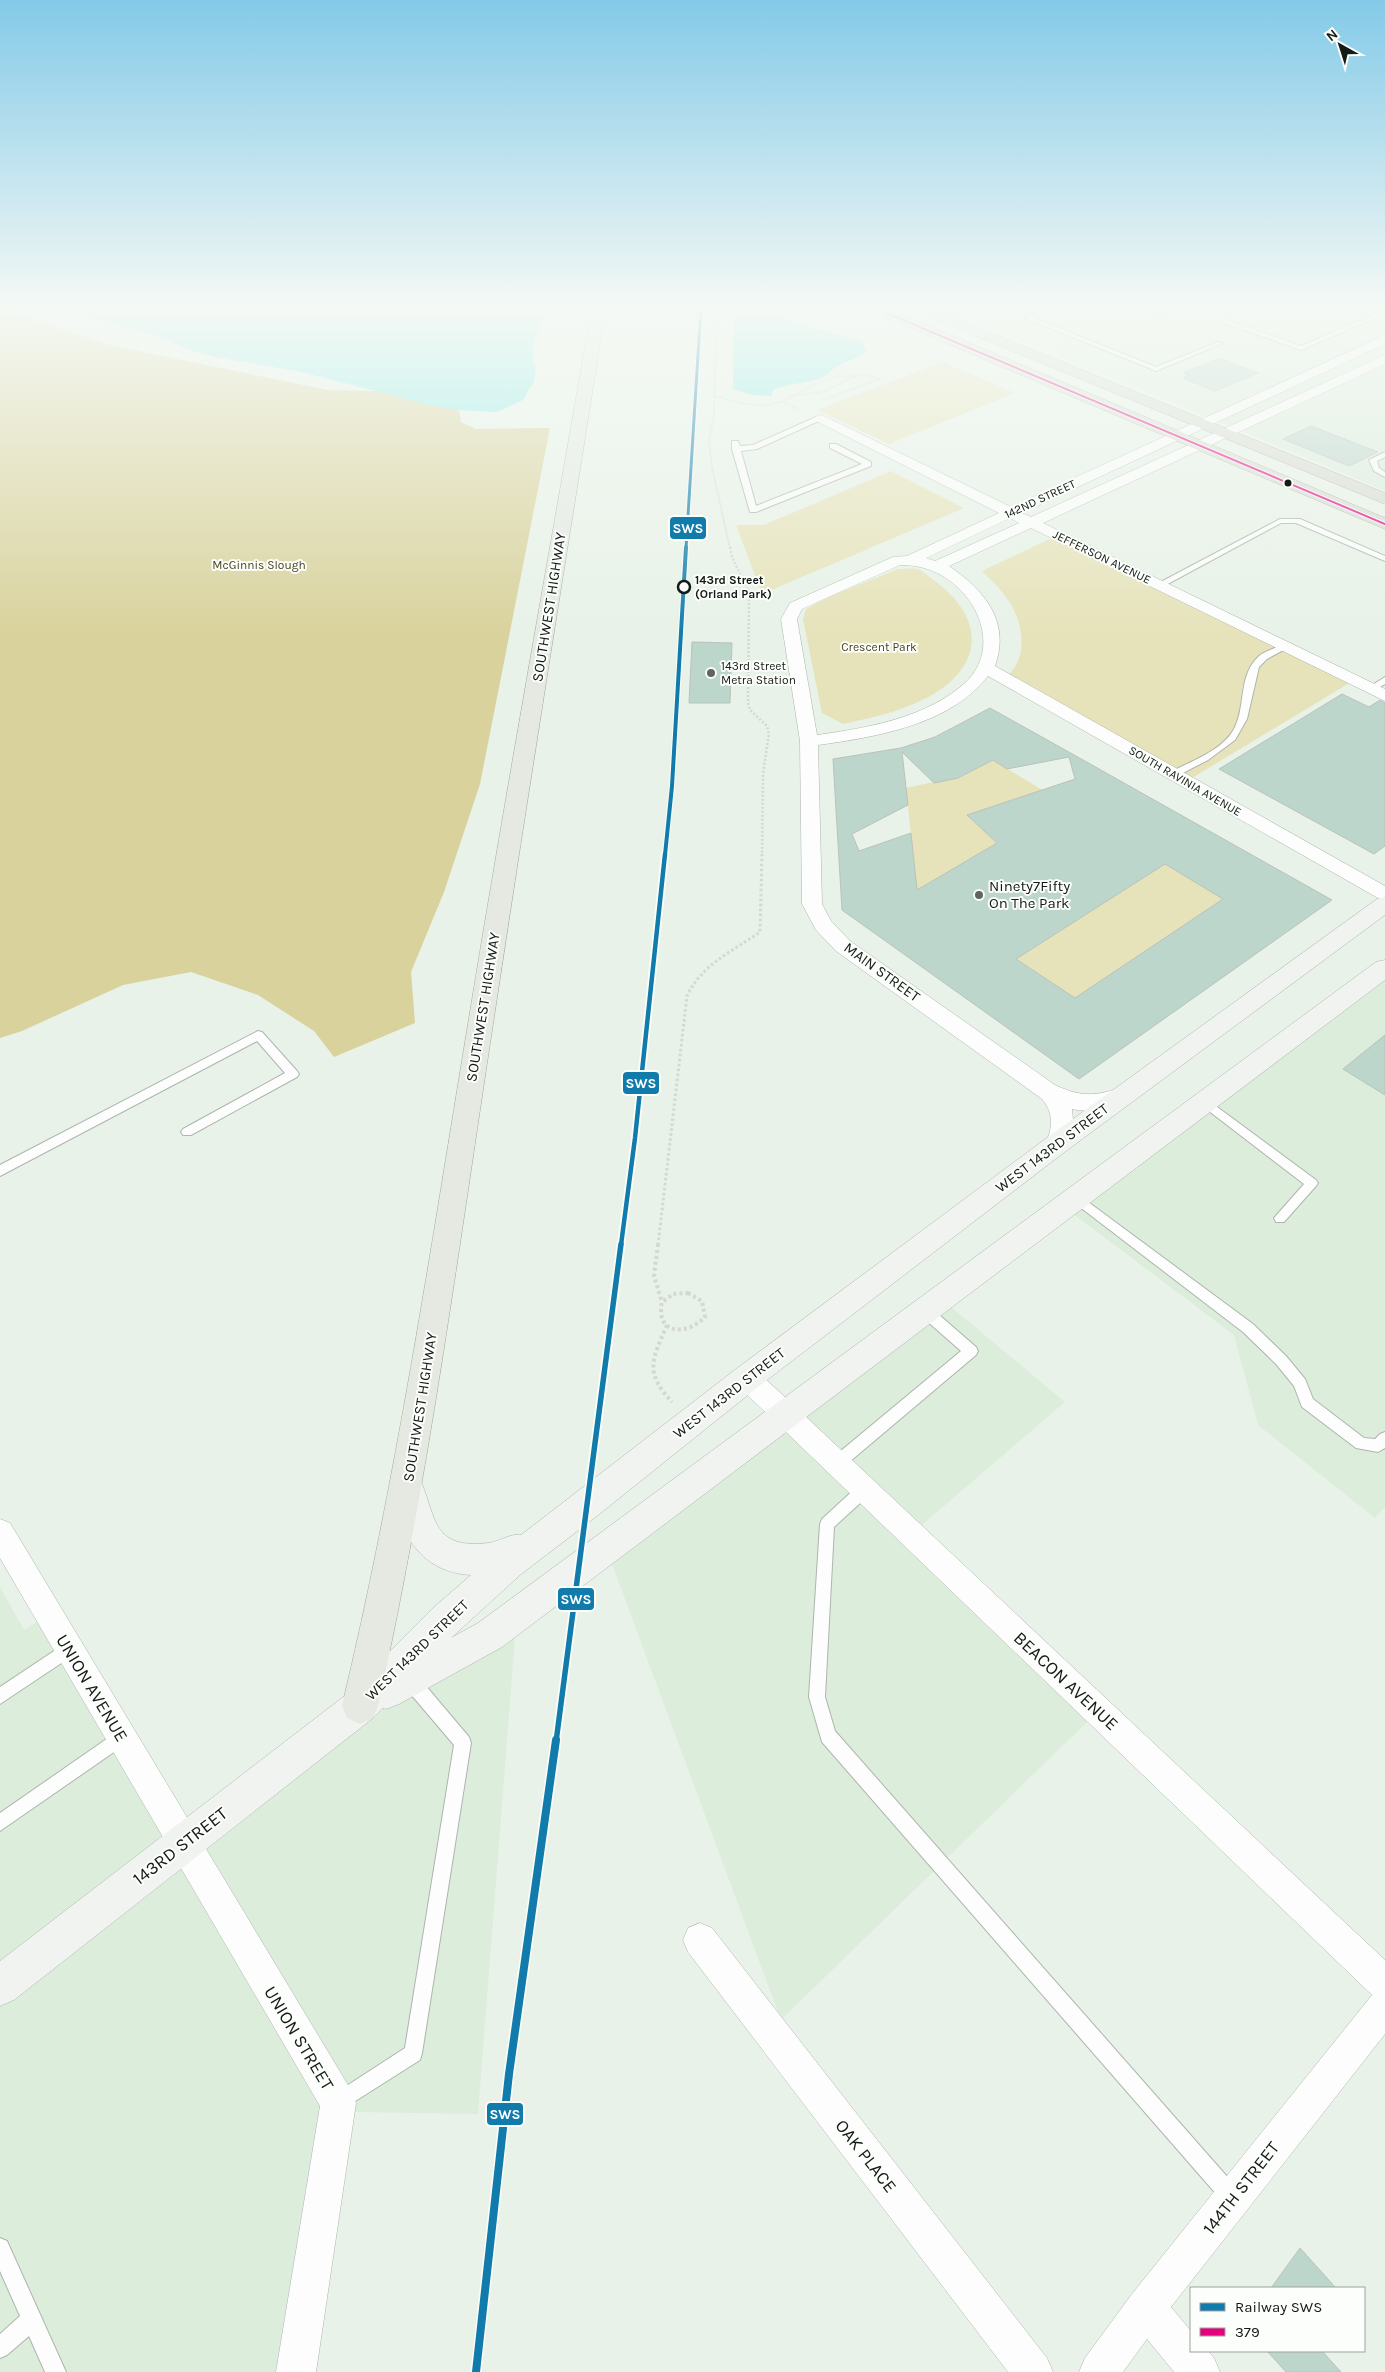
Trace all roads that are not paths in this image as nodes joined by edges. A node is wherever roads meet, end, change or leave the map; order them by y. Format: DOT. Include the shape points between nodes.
graph roads {
  1 [pos="581,417"];
  2 [pos="1132,417"];
  3 [pos="1181,417"];
  4 [pos="1214,417"];
  5 [pos="1261,417"];
  6 [pos="819,419"];
  7 [pos="1198,424"];
  8 [pos="1224,434"];
  9 [pos="1175,435"];
  10 [pos="833,446"];
  11 [pos="1201,446"];
  12 [pos="1385,454"];
  13 [pos="1385,475"];
  14 [pos="1385,499"];
  15 [pos="1012,512"];
  16 [pos="1032,522"];
  17 [pos="1385,524"];
  18 [pos="914,558"];
  19 [pos="1385,559"];
  20 [pos="939,565"];
  21 [pos="1159,585"];
  22 [pos="1286,647"];
  23 [pos="985,667"];
  24 [pos="1385,680"];
  25 [pos="1370,689"];
  26 [pos="1385,696"];
  27 [pos="809,741"];
  28 [pos="1174,774"];
  29 [pos="1385,894"];
  30 [pos="1385,904"];
  31 [pos="1385,968"];
  32 [pos="1042,1087"];
  33 [pos="1126,1093"];
  34 [pos="1204,1102"];
  35 [pos="187,1132"];
  36 [pos="1057,1144"];
  37 [pos="0,1171"];
  38 [pos="1076,1198"];
  39 [pos="1280,1218"];
  40 [pos="925,1311"];
  41 [pos="747,1378"];
  42 [pos="785,1416"];
  43 [pos="1385,1438"];
  44 [pos="836,1464"];
  45 [pos="407,1485"];
  46 [pos="864,1490"];
  47 [pos="0,1532"];
  48 [pos="547,1535"];
  49 [pos="69,1649"];
  50 [pos="404,1673"];
  51 [pos="0,1696"];
  52 [pos="360,1706"];
  53 [pos="121,1737"];
  54 [pos="0,1823"];
  55 [pos="183,1843"];
  56 [pos="700,1940"];
  57 [pos="1385,1984"];
  58 [pos="0,1986"];
  59 [pos="1385,2006"];
  60 [pos="338,2102"];
  61 [pos="1233,2198"];
  62 [pos="2,2260"];
  63 [pos="1146,2308"];
  64 [pos="33,2319"];
  65 [pos="0,2348"];
  66 [pos="56,2372"];
  67 [pos="296,2372"];
  68 [pos="1033,2372"];
  69 [pos="1100,2372"];
  70 [pos="1200,2372"];
  1 -- 45 [label="main road, SOUTHWEST HIGHWAY"];
  2 -- 9 [label="highway"];
  3 -- 7 [label="highway"];
  4 -- 7 [label="street, 142ND STREET"];
  5 -- 8 [label="street, 142ND STREET"];
  6 -- 10 [label="lane" via="754,447 736,446 752,510 868,464"];
  6 -- 15 [label="street, JEFFERSON AVENUE"];
  7 -- 8 [label="highway"];
  7 -- 9 [label="street, 142ND STREET"];
  8 -- 11 [label="street, 142ND STREET"];
  8 -- 14 [label="highway"];
  9 -- 11 [label="highway"];
  9 -- 15 [label="street, 142ND STREET"];
  11 -- 16 [label="street, 142ND STREET"];
  11 -- 17 [label="highway"];
  12 -- 13 [label="lane" via="1373,460 1378,473"];
  15 -- 16 [label="street, JEFFERSON AVENUE"];
  15 -- 18 [label="street, 142ND STREET"];
  16 -- 20 [label="street, 142ND STREET"];
  16 -- 21 [label="street, JEFFERSON AVENUE"];
  18 -- 20 [label="street"];
  18 -- 27 [label="street, 142ND STREET" via="898,560 796,606 789,619"];
  19 -- 21 [label="lane" via="1297,521 1280,521"];
  20 -- 23 [label="street" via="976,596 990,619 993,643"];
  21 -- 22 [label="street, JEFFERSON AVENUE"];
  22 -- 25 [label="street, JEFFERSON AVENUE"];
  22 -- 28 [label="lane" via="1261,660 1257,666 1241,724 1233,737"];
  23 -- 27 [label="street" via="972,685 907,721 857,735"];
  23 -- 28 [label="street, SOUTH RAVINIA AVENUE"];
  24 -- 25 [label="lane"];
  25 -- 26 [label="street, JEFFERSON AVENUE"];
  27 -- 32 [label="street, MAIN STREET" via="812,904 823,925 843,946"];
  28 -- 29 [label="street, SOUTH RAVINIA AVENUE"];
  30 -- 33 [label="main road, WEST 143RD STREET"];
  31 -- 34 [label="main road, WEST 143RD STREET"];
  32 -- 33 [label="street" via="1078,1104 1101,1102"];
  32 -- 36 [label="street, MAIN STREET" via="1062,1109 1064,1123"];
  33 -- 36 [label="main road, WEST 143RD STREET"];
  34 -- 38 [label="main road, WEST 143RD STREET"];
  34 -- 39 [label="lane" via="1312,1183"];
  35 -- 37 [label="lane" via="293,1074 258,1035"];
  36 -- 41 [label="main road, WEST 143RD STREET"];
  38 -- 40 [label="main road, WEST 143RD STREET"];
  38 -- 43 [label="lane" via="1248,1328 1300,1383 1307,1403 1361,1444 1378,1446"];
  40 -- 42 [label="main road, WEST 143RD STREET"];
  40 -- 44 [label="lane" via="971,1351"];
  41 -- 42 [label="street, BEACON AVENUE"];
  41 -- 48 [label="main road, WEST 143RD STREET"];
  42 -- 44 [label="street, BEACON AVENUE"];
  42 -- 50 [label="main road, WEST 143RD STREET" via="490,1635"];
  44 -- 46 [label="street, BEACON AVENUE"];
  45 -- 48 [label="main road" via="420,1530 439,1552 467,1560 496,1559"];
  45 -- 52 [label="main road, SOUTHWEST HIGHWAY" via="386,1601"];
  46 -- 57 [label="street, BEACON AVENUE"];
  46 -- 61 [label="lane" via="827,1524 817,1697 828,1736"];
  47 -- 49 [label="street, UNION AVENUE"];
  48 -- 50 [label="main road, WEST 143RD STREET" via="508,1564 445,1620"];
  49 -- 51 [label="lane"];
  49 -- 53 [label="street, UNION AVENUE"];
  50 -- 52 [label="main road, WEST 143RD STREET"];
  50 -- 60 [label="lane" via="463,1744 414,2053"];
  52 -- 55 [label="main road, 143RD STREET"];
  53 -- 54 [label="lane"];
  53 -- 55 [label="street, UNION AVENUE"];
  55 -- 58 [label="main road, 143RD STREET"];
  55 -- 60 [label="street, UNION STREET"];
  56 -- 68 [label="street, OAK PLACE"];
  59 -- 61 [label="street, 144TH STREET"];
  60 -- 67 [label="street, UNION STREET"];
  61 -- 63 [label="street, 144TH STREET"];
  62 -- 64 [label="lane"];
  63 -- 69 [label="street, 144TH STREET"];
  63 -- 70 [label="street"];
  64 -- 65 [label="lane"];
  64 -- 66 [label="lane"];
}
